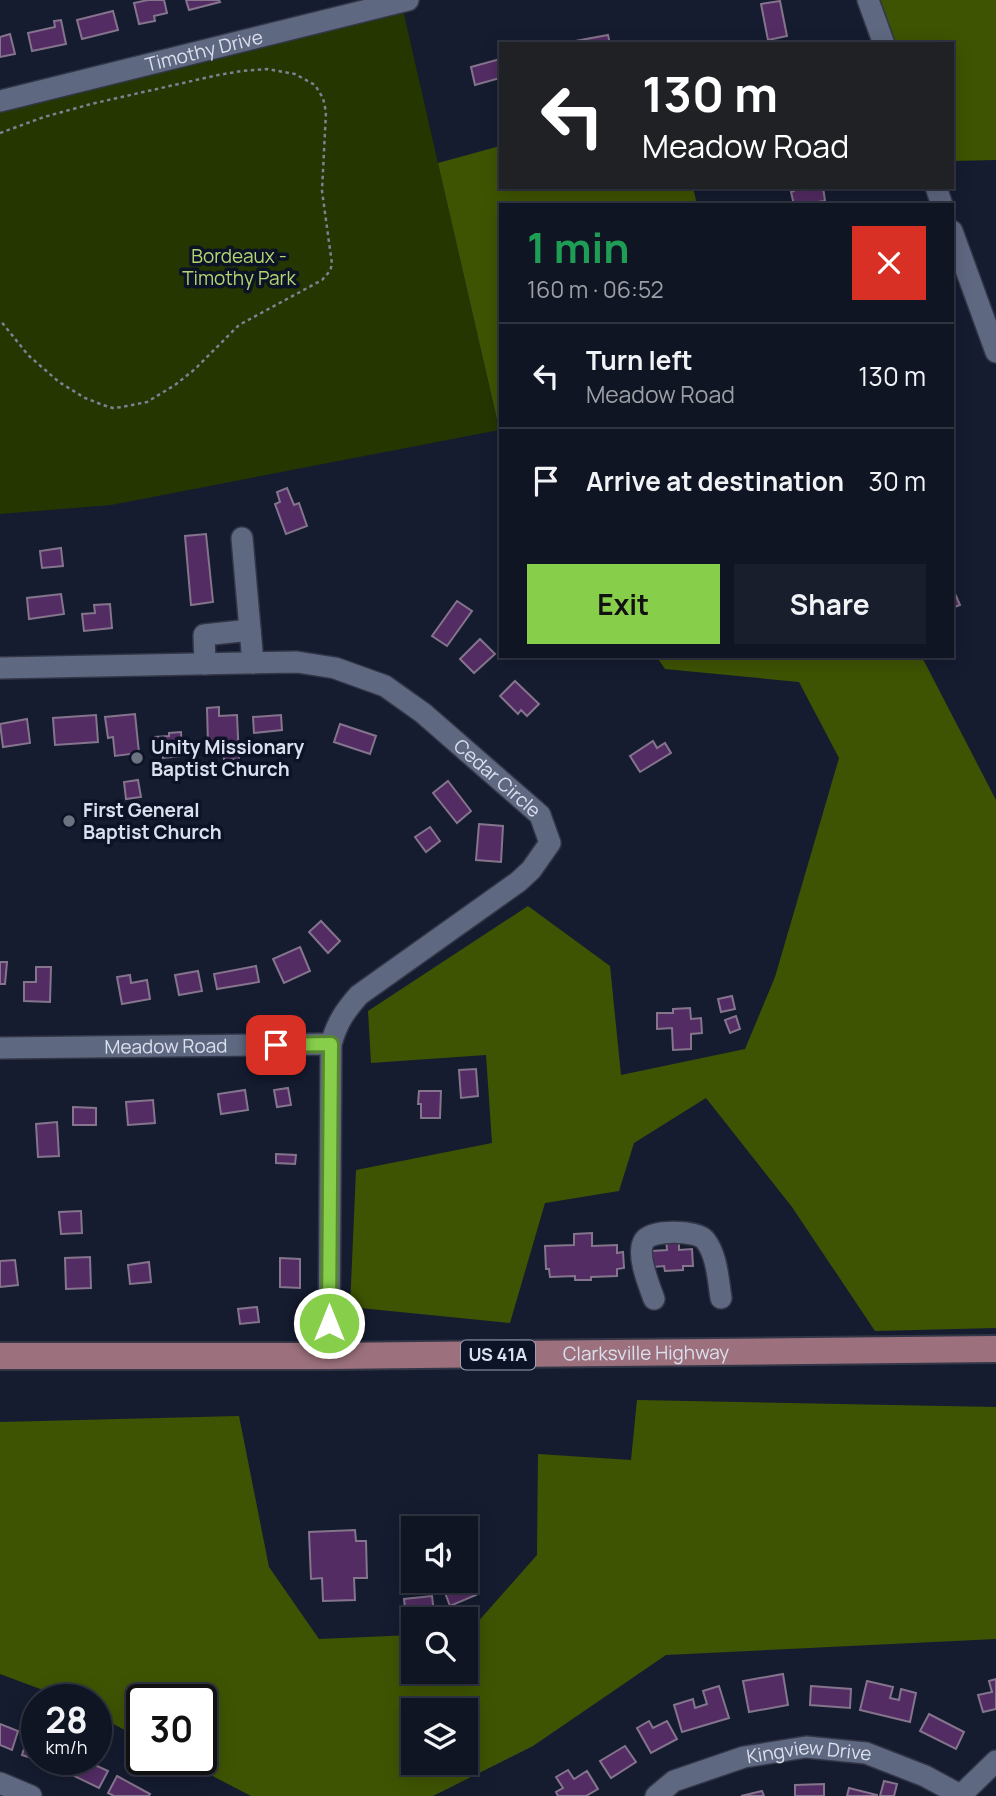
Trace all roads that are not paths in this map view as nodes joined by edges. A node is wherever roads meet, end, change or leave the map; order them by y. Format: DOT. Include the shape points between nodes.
graph roads {
  1 [pos="408,0"];
  2 [pos="868,0"];
  3 [pos="883,42"];
  4 [pos="0,101"];
  5 [pos="954,236"];
  6 [pos="996,352"];
  7 [pos="242,538"];
  8 [pos="250,630"];
  9 [pos="253,663"];
  10 [pos="205,664"];
  11 [pos="0,668"];
  12 [pos="331,1044"];
  13 [pos="0,1048"];
  14 [pos="721,1298"];
  15 [pos="654,1299"];
  16 [pos="996,1349"];
  17 [pos="0,1356"];
  18 [pos="329,1356"];
  19 [pos="996,1761"];
  20 [pos="0,1783"];
  21 [pos="31,1796"];
  22 [pos="656,1796"];
  23 [pos="961,1796"];
  1 -- 4 [label="street, Timothy Drive"];
  2 -- 3 [label="street"];
  5 -- 6 [label="street"];
  7 -- 8 [label="street"];
  8 -- 9 [label="street"];
  8 -- 10 [label="street" via="204,635"];
  9 -- 10 [label="street, Cedar Circle"];
  9 -- 12 [label="street, Cedar Circle" via="297,662 335,668 385,686 423,713 540,816 550,843 518,882 359,995 340,1018"];
  10 -- 11 [label="street, Cedar Circle"];
  12 -- 13 [label="street, Meadow Road"];
  12 -- 18 [label="street, Cedar Circle"];
  14 -- 15 [label="street" via="706,1242 701,1236 671,1233 649,1236 643,1242"];
  16 -- 18 [label="main road, Clarksville Highway / US 41A"];
  17 -- 18 [label="main road, Clarksville Highway / US 41A"];
  19 -- 23 [label="street"];
  20 -- 21 [label="street"];
  22 -- 23 [label="street, Kingview Drive" via="674,1781 744,1757 806,1747 866,1753"];
}
